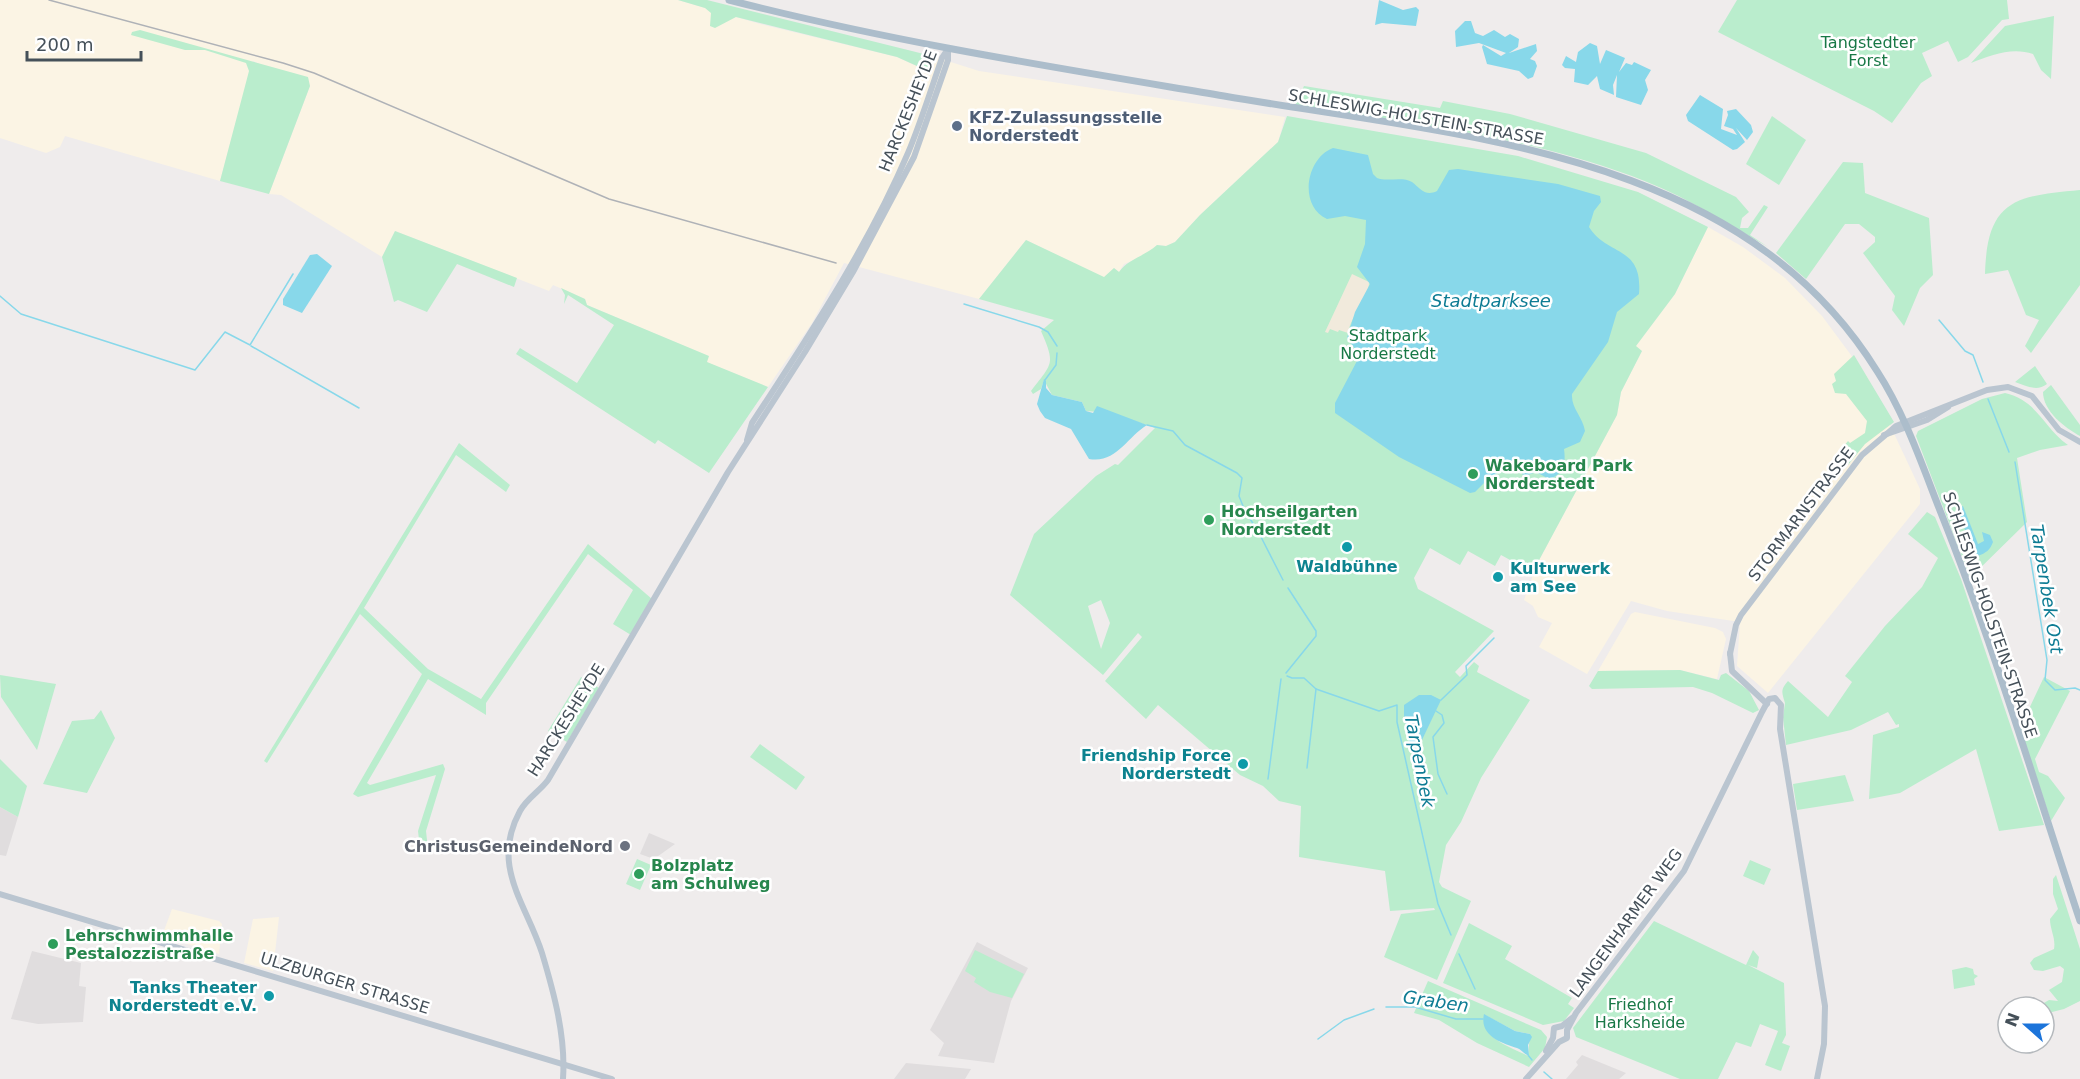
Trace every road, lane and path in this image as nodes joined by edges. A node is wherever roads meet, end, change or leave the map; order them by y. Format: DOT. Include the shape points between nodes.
graph roads {
  1 [pos="729,0"];
  2 [pos="948,49"];
  3 [pos="1905,426"];
  4 [pos="2080,442"];
  5 [pos="1771,709"];
  6 [pos="0,894"];
  7 [pos="2080,921"];
  8 [pos="1565,1028"];
  9 [pos="1556,1040"];
  10 [pos="565,1064"];
  11 [pos="563,1079"];
  12 [pos="612,1079"];
  13 [pos="1526,1079"];
  14 [pos="1817,1079"];
  1 -- 2 [label="main road, SCHLESWIG-HOLSTEIN-STRASSE"];
  2 -- 3 [label="main road, SCHLESWIG-HOLSTEIN-STRASSE" via="1481,140 1572,161 1645,185 1733,228 1804,282 1870,360"];
  2 -- 10 [label="main road, HARCKESHEYDE" via="898,174 830,302 752,423 746,443 553,771 515,822 509,873 542,952"];
  3 -- 4 [label="main road, STORMARNSTRASSE" via="1994,389 2017,389 2038,402 2062,432"];
  3 -- 5 [label="main road, STORMARNSTRASSE" via="1884,435 1862,455 1733,629 1731,671"];
  3 -- 7 [label="main road, SCHLESWIG-HOLSTEIN-STRASSE" via="1963,568"];
  5 -- 8 [label="main road, LANGENHARMER WEG" via="1760,718 1683,872"];
  5 -- 14 [label="main road" via="1780,729 1825,1010"];
  6 -- 10 [label="main road, ULZBURGER STRASSE"];
  8 -- 9 [label="main road, LANGENHARMER WEG" via="1567,1038"];
  8 -- 9 [label="main road, LANGENHARMER WEG" via="1553,1030"];
  9 -- 13 [label="main road, LANGENHARMER WEG"];
  10 -- 11 [label="main road, HARCKESHEYDE"];
  10 -- 12 [label="main road, ULZBURGER STRASSE"];
}
